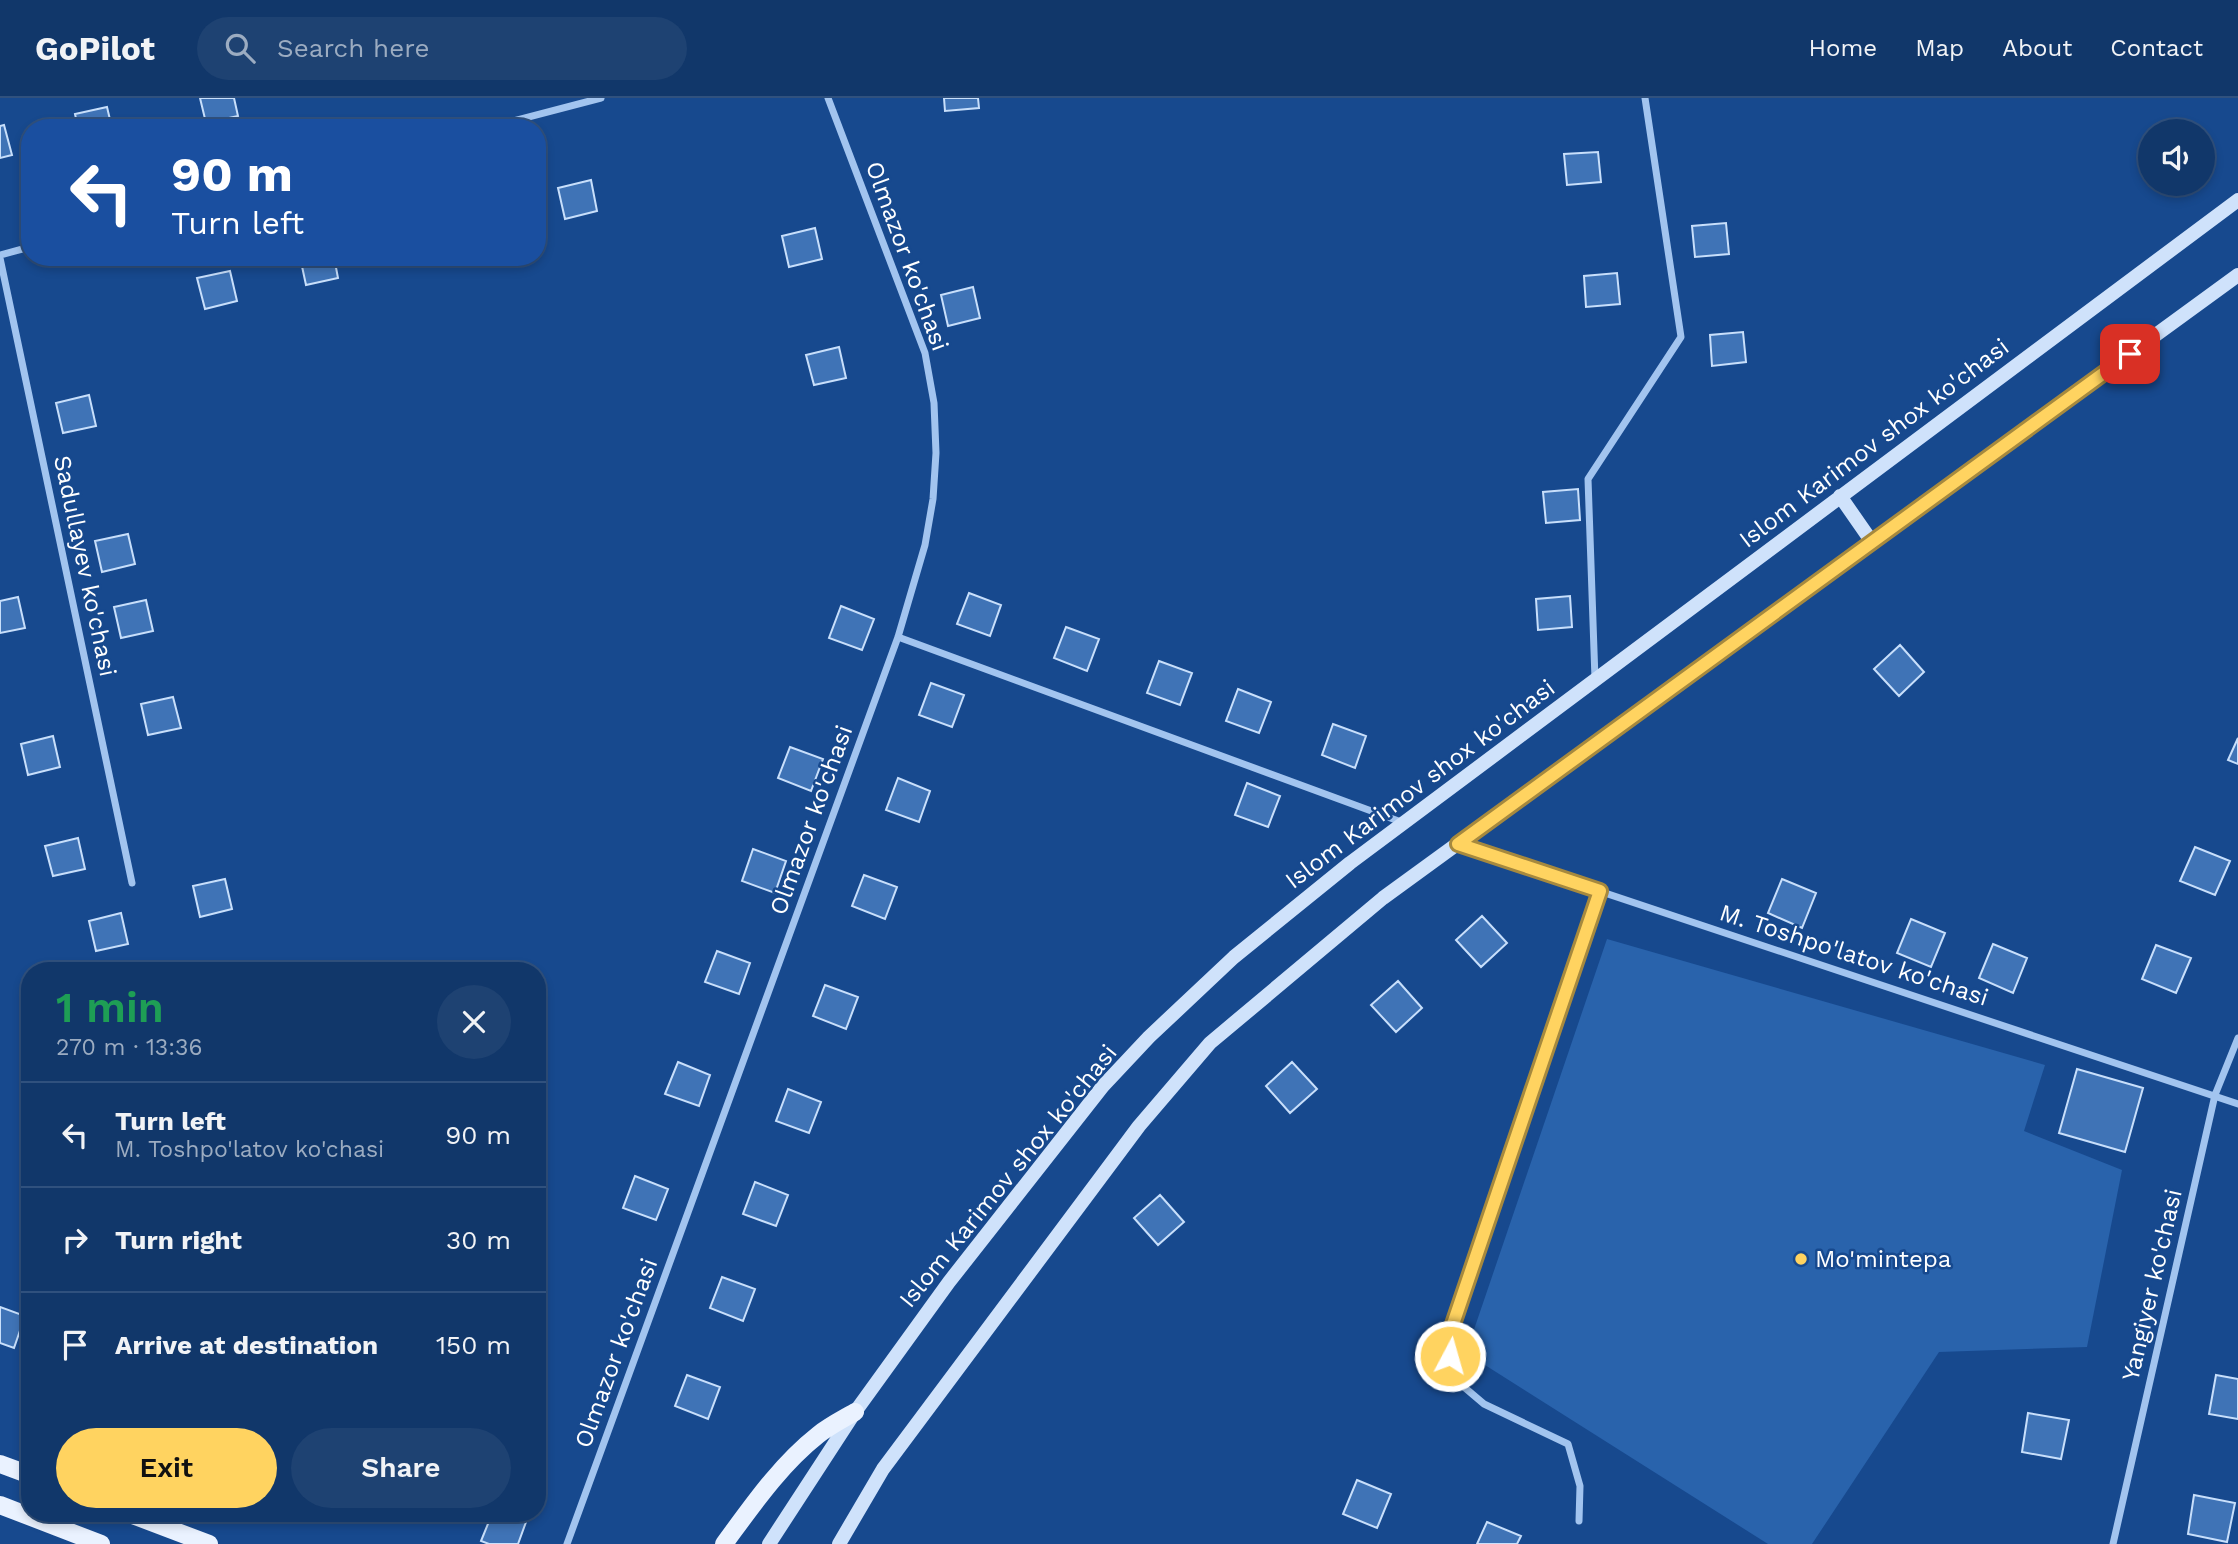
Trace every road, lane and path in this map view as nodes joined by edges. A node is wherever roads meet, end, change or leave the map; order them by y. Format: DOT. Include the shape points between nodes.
graph roads {
  1 [pos="601,98"];
  2 [pos="828,98"];
  3 [pos="1644,98"];
  4 [pos="521,119"];
  5 [pos="2238,200"];
  6 [pos="21,250"];
  7 [pos="0,256"];
  8 [pos="2238,275"];
  9 [pos="1840,496"];
  10 [pos="1871,542"];
  11 [pos="898,637"];
  12 [pos="1595,679"];
  13 [pos="1404,823"];
  14 [pos="1458,844"];
  15 [pos="132,883"];
  16 [pos="1600,891"];
  17 [pos="2238,1038"];
  18 [pos="2215,1095"];
  19 [pos="2238,1104"];
  20 [pos="855,1412"];
  21 [pos="0,1464"];
  22 [pos="21,1472"];
  23 [pos="0,1505"];
  24 [pos="21,1515"];
  25 [pos="1579,1521"];
  26 [pos="36,1522"];
  27 [pos="151,1522"];
  28 [pos="72,1539"];
  29 [pos="101,1544"];
  30 [pos="209,1544"];
  31 [pos="567,1544"];
  32 [pos="724,1544"];
  33 [pos="769,1544"];
  34 [pos="839,1544"];
  35 [pos="2113,1544"];
  1 -- 4 [label="street"];
  2 -- 11 [label="street, Olmazor ko'chasi" via="921,342 933,403 933,499 925,545"];
  3 -- 12 [label="street" via="1681,337 1588,479"];
  5 -- 9 [label="main road, Islom Karimov shox ko'chasi"];
  6 -- 7 [label="street, Sadullayev ko'chasi"];
  7 -- 15 [label="street, Sadullayev ko'chasi"];
  8 -- 10 [label="main road"];
  9 -- 10 [label="main road"];
  9 -- 12 [label="main road, Islom Karimov shox ko'chasi"];
  10 -- 14 [label="main road"];
  11 -- 13 [label="street"];
  11 -- 31 [label="street, Olmazor ko'chasi"];
  12 -- 13 [label="main road, Islom Karimov shox ko'chasi"];
  13 -- 20 [label="main road, Islom Karimov shox ko'chasi" via="1234,957 1112,1076 949,1282"];
  14 -- 16 [label="street, M. Toshpo'latov ko'chasi"];
  14 -- 34 [label="main road" via="1383,898 1210,1043 1139,1126 883,1469"];
  16 -- 18 [label="street, M. Toshpo'latov ko'chasi"];
  16 -- 25 [label="street" via="1449,1336 1451,1376 1484,1404 1568,1444 1580,1486"];
  17 -- 18 [label="street, Yangiyer ko'chasi"];
  18 -- 19 [label="street, M. Toshpo'latov ko'chasi"];
  18 -- 35 [label="street, Yangiyer ko'chasi"];
  20 -- 32 [label="main road" via="819,1434 794,1458"];
  20 -- 33 [label="main road, Islom Karimov shox ko'chasi"];
  21 -- 22 [label="main road"];
  23 -- 24 [label="main road"];
  26 -- 28 [label="main road"];
  27 -- 30 [label="main road"];
  28 -- 29 [label="main road"];
}
